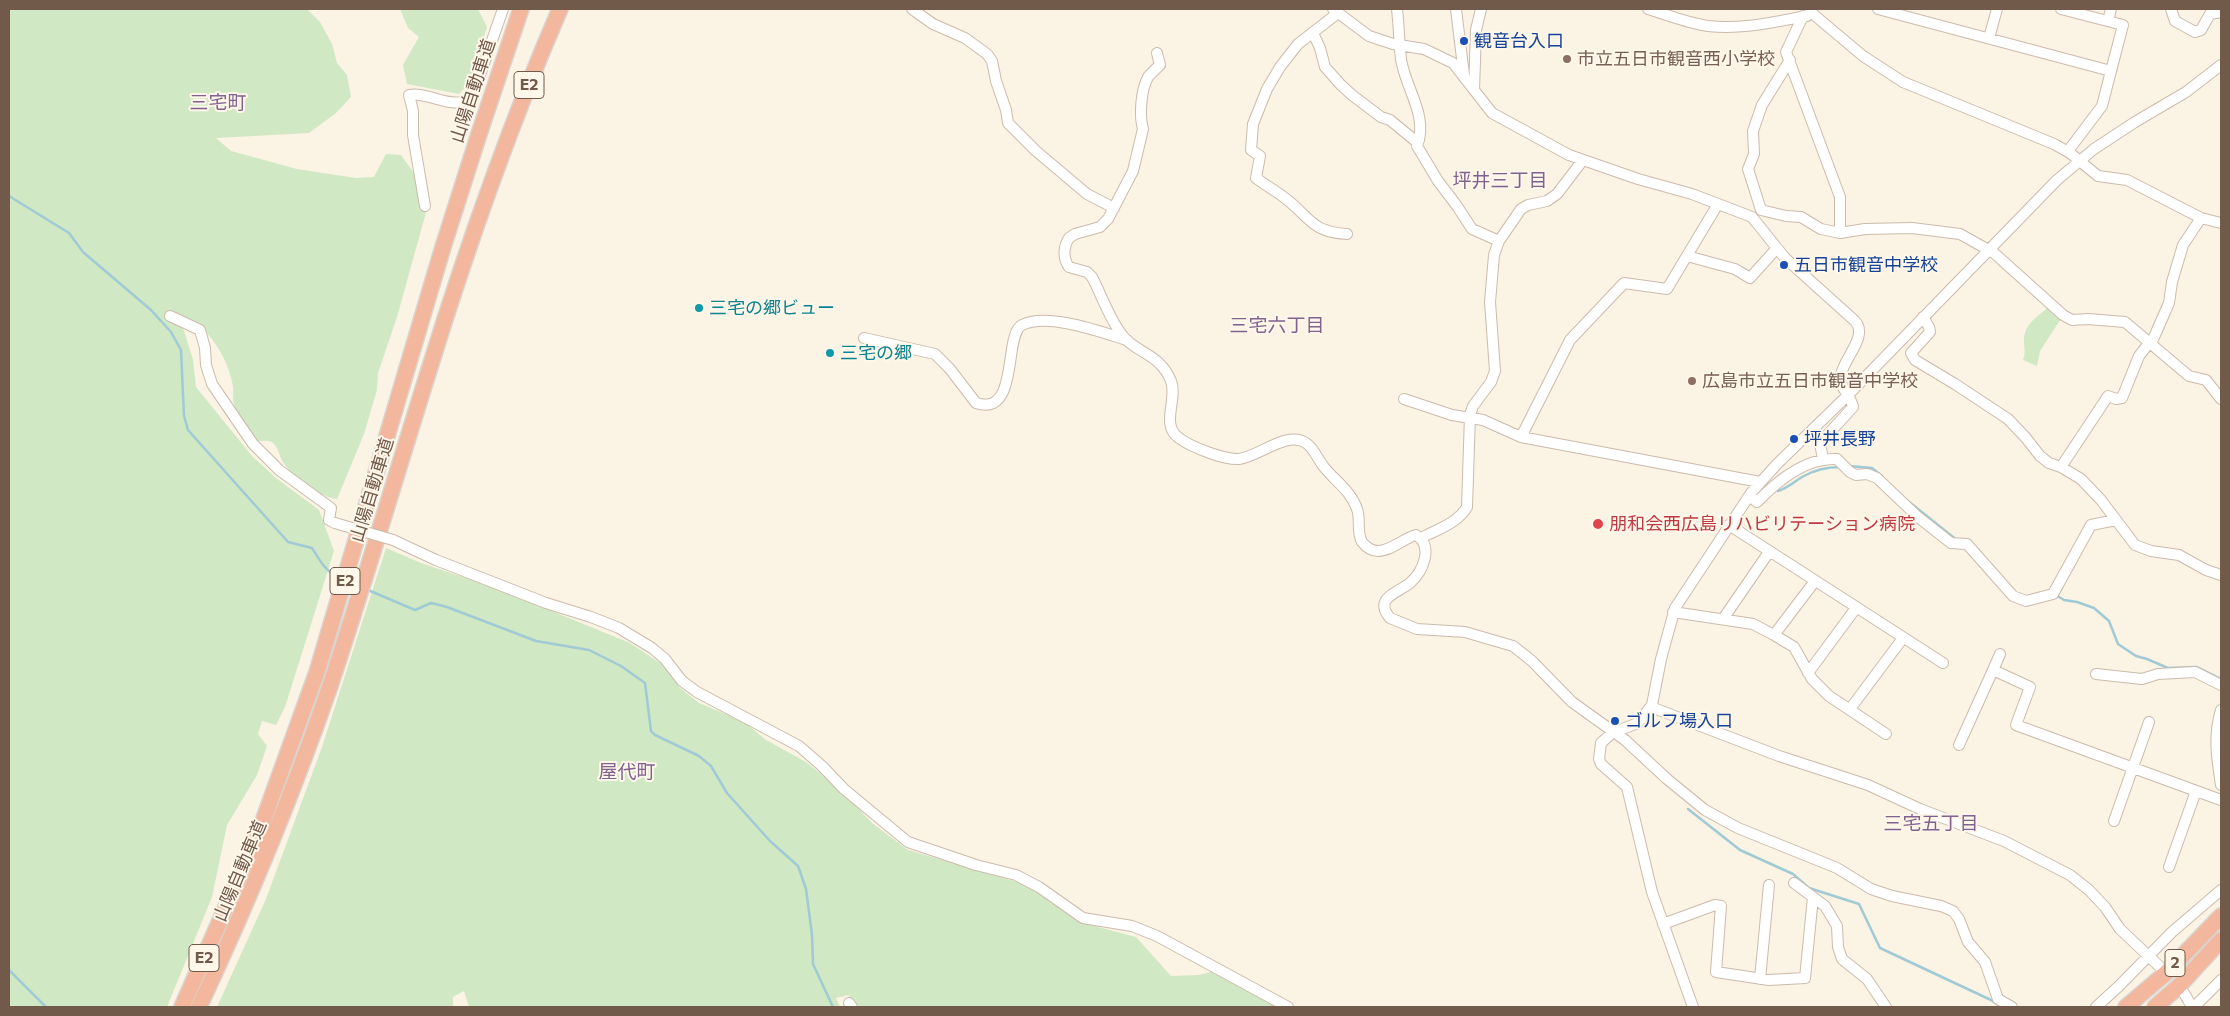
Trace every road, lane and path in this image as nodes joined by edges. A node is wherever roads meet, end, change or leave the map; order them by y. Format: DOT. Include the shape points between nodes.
graph roads {
  1 [pos="503,9"];
  2 [pos="521,9"];
  3 [pos="560,9"];
  4 [pos="912,9"];
  5 [pos="1348,9"];
  6 [pos="1397,9"];
  7 [pos="1456,9"];
  8 [pos="1481,9"];
  9 [pos="1648,9"];
  10 [pos="1878,9"];
  11 [pos="1997,9"];
  12 [pos="2061,9"];
  13 [pos="2111,9"];
  14 [pos="2171,9"];
  15 [pos="1335,11"];
  16 [pos="2221,12"];
  17 [pos="1809,13"];
  18 [pos="2108,21"];
  19 [pos="1350,22"];
  20 [pos="1313,33"];
  21 [pos="1989,38"];
  22 [pos="1400,44"];
  23 [pos="1158,53"];
  24 [pos="1790,60"];
  25 [pos="2221,65"];
  26 [pos="2112,71"];
  27 [pos="1464,75"];
  28 [pos="1474,91"];
  29 [pos="1418,143"];
  30 [pos="2068,151"];
  31 [pos="1583,160"];
  32 [pos="2080,160"];
  33 [pos="1718,204"];
  34 [pos="425,206"];
  35 [pos="1114,208"];
  36 [pos="1757,214"];
  37 [pos="2201,218"];
  38 [pos="2221,223"];
  39 [pos="1840,233"];
  40 [pos="1347,234"];
  41 [pos="1499,241"];
  42 [pos="1777,248"];
  43 [pos="1988,250"];
  44 [pos="1686,256"];
  45 [pos="170,316"];
  46 [pos="1923,317"];
  47 [pos="864,338"];
  48 [pos="1128,340"];
  49 [pos="2150,343"];
  50 [pos="1847,396"];
  51 [pos="1404,399"];
  52 [pos="2221,400"];
  53 [pos="1469,418"];
  54 [pos="1521,437"];
  55 [pos="1823,459"];
  56 [pos="2061,467"];
  57 [pos="1760,482"];
  58 [pos="1749,496"];
  59 [pos="2116,520"];
  60 [pos="1729,525"];
  61 [pos="1421,538"];
  62 [pos="1769,552"];
  63 [pos="2221,575"];
  64 [pos="1815,582"];
  65 [pos="1856,608"];
  66 [pos="1673,612"];
  67 [pos="1723,619"];
  68 [pos="1774,635"];
  69 [pos="1902,638"];
  70 [pos="2000,654"];
  71 [pos="1942,664"];
  72 [pos="1993,670"];
  73 [pos="1808,673"];
  74 [pos="2096,674"];
  75 [pos="2221,685"];
  76 [pos="1651,707"];
  77 [pos="1850,709"];
  78 [pos="2221,710"];
  79 [pos="2149,722"];
  80 [pos="1614,732"];
  81 [pos="1886,734"];
  82 [pos="1958,745"];
  83 [pos="2132,768"];
  84 [pos="2221,785"];
  85 [pos="2196,791"];
  86 [pos="2221,800"];
  87 [pos="2114,820"];
  88 [pos="2169,867"];
  89 [pos="1794,883"];
  90 [pos="1769,885"];
  91 [pos="2221,890"];
  92 [pos="1813,897"];
  93 [pos="2221,916"];
  94 [pos="1663,924"];
  95 [pos="2221,940"];
  96 [pos="2148,954"];
  97 [pos="2158,966"];
  98 [pos="1760,979"];
  99 [pos="2221,980"];
  100 [pos="2184,993"];
  101 [pos="182,1007"];
  102 [pos="199,1007"];
  103 [pos="1288,1007"];
  104 [pos="1692,1007"];
  105 [pos="1886,1007"];
  106 [pos="2012,1007"];
  107 [pos="2096,1007"];
  108 [pos="2126,1007"];
  109 [pos="2155,1007"];
  110 [pos="2193,1007"];
  1 -- 34 [label="street" via="469,100 458,103 409,95"];
  2 -- 101 [label="highway, 山陽自動車道 / E2" via="443,247 317,672 284,768"];
  3 -- 102 [label="highway, 山陽自動車道 / E2" via="499,161 464,261 330,684 270,849"];
  4 -- 35 [label="street" via="987,54 992,61 1008,124 1087,194"];
  5 -- 19 [label="street"];
  6 -- 22 [label="street"];
  7 -- 27 [label="street"];
  8 -- 28 [label="street" via="1476,30"];
  9 -- 17 [label="street" via="1720,27 1760,24"];
  10 -- 21 [label="street"];
  11 -- 21 [label="street"];
  12 -- 18 [label="street"];
  13 -- 18 [label="street"];
  14 -- 16 [label="street" via="2175,21 2195,32 2201,30 2210,14"];
  15 -- 19 [label="street"];
  15 -- 20 [label="street"];
  17 -- 24 [label="street" via="1786,52"];
  17 -- 30 [label="street" via="1862,56 1903,82"];
  18 -- 26 [label="street" via="2123,25"];
  19 -- 22 [label="street" via="1369,36"];
  20 -- 29 [label="street" via="1325,67 1341,85"];
  20 -- 40 [label="street" via="1289,55 1270,83 1253,124 1251,150 1260,156 1256,178 1286,198 1313,225"];
  21 -- 26 [label="street"];
  22 -- 27 [label="street" via="1429,51 1453,64"];
  22 -- 29 [label="street" via="1403,67 1420,121"];
  23 -- 35 [label="street" via="1160,65 1149,77 1142,99 1143,130 1133,171"];
  24 -- 36 [label="street" via="1762,105 1753,131 1754,154 1748,170"];
  24 -- 39 [label="street" via="1840,197"];
  25 -- 32 [label="street" via="2186,92"];
  26 -- 30 [label="street" via="2102,106"];
  27 -- 28 [label="street"];
  28 -- 31 [label="street" via="1492,114"];
  29 -- 41 [label="street" via="1438,181 1472,229"];
  30 -- 32 [label="street"];
  31 -- 33 [label="street"];
  31 -- 41 [label="street" via="1557,194 1547,201 1521,209"];
  32 -- 37 [label="street" via="2094,174 2128,180"];
  32 -- 43 [label="street"];
  33 -- 36 [label="street"];
  33 -- 44 [label="street"];
  35 -- 48 [label="street" via="1104,224 1069,238 1065,259 1069,267 1090,274 1121,334"];
  36 -- 39 [label="street" via="1801,216 1821,229"];
  36 -- 42 [label="street"];
  37 -- 38 [label="street"];
  37 -- 49 [label="street" via="2183,245 2169,303"];
  39 -- 43 [label="street" via="1865,229 1916,229 1960,234"];
  41 -- 53 [label="street" via="1494,255 1490,302 1495,371"];
  42 -- 44 [label="street" via="1750,278 1735,269"];
  42 -- 50 [label="street" via="1858,324 1859,334 1841,374"];
  43 -- 46 [label="street"];
  43 -- 49 [label="street" via="2063,315 2072,320 2125,322"];
  44 -- 54 [label="street" via="1667,289 1624,283 1570,340"];
  45 -- 103 [label="street, bridge" via="200,330 212,384 253,444 279,470 331,508 329,520 394,540 546,603 591,617 640,640 665,659 682,681 697,692 807,752 844,789 908,842 1016,875 1039,886 1074,913 1090,920 1132,926 1157,936"];
  46 -- 50 [label="street"];
  46 -- 56 [label="street" via="1930,332 1913,349 1912,357 2008,419 2040,456"];
  47 -- 48 [label="street" via="935,354 976,403 982,405 995,401 1005,389 1016,333 1023,325 1056,322"];
  48 -- 61 [label="street" via="1151,356 1169,377 1173,389 1170,423 1179,438 1198,448 1236,459 1252,456 1288,439 1303,441 1351,497 1359,515 1360,537 1365,545 1379,551 1405,538 1416,535"];
  49 -- 52 [label="street" via="2189,376 2206,380"];
  49 -- 56 [label="street" via="2139,356 2122,398 2108,396"];
  50 -- 55 [label="street" via="1853,407 1820,443"];
  50 -- 57 [label="street"];
  51 -- 53 [label="street"];
  53 -- 54 [label="street" via="1483,420"];
  53 -- 61 [label="street" via="1467,507 1448,524"];
  54 -- 57 [label="street"];
  55 -- 58 [label="street" via="1813,461 1778,482 1757,502"];
  55 -- 59 [label="street" via="1837,458 1850,472 1877,478 1951,543 1967,544 2013,596 2026,601 2053,594 2091,525"];
  56 -- 59 [label="street" via="2081,479"];
  57 -- 58 [label="street"];
  58 -- 60 [label="street"];
  59 -- 63 [label="street" via="2135,545 2179,555"];
  60 -- 62 [label="street"];
  60 -- 66 [label="street"];
  61 -- 80 [label="street" via="1426,558 1413,580 1388,599 1385,609 1390,618 1416,628 1465,632 1513,646 1532,660 1572,702"];
  62 -- 64 [label="street"];
  62 -- 67 [label="street"];
  64 -- 65 [label="street"];
  64 -- 68 [label="street"];
  65 -- 69 [label="street"];
  65 -- 73 [label="street"];
  66 -- 67 [label="street"];
  66 -- 76 [label="street"];
  67 -- 68 [label="street" via="1753,624"];
  68 -- 73 [label="street" via="1794,647"];
  69 -- 71 [label="street"];
  69 -- 77 [label="street"];
  70 -- 72 [label="street"];
  72 -- 82 [label="street"];
  72 -- 83 [label="street" via="2030,687 2016,725"];
  73 -- 77 [label="street" via="1829,696"];
  74 -- 75 [label="street" via="2142,679 2158,674 2195,672"];
  76 -- 80 [label="street" via="1638,723"];
  76 -- 96 [label="street" via="1779,756 1868,785 2004,841 2079,882 2105,907 2120,929"];
  77 -- 81 [label="street"];
  78 -- 84 [label="street" via="2215,746"];
  79 -- 83 [label="street"];
  80 -- 94 [label="street" via="1601,743 1599,759 1626,787"];
  80 -- 106 [label="street" via="1705,810 1738,828 1838,868 1871,889 1952,911 1959,919 1968,942 1985,962 1998,999"];
  83 -- 85 [label="street"];
  83 -- 87 [label="street"];
  85 -- 86 [label="street"];
  85 -- 88 [label="street"];
  89 -- 92 [label="street"];
  90 -- 98 [label="street"];
  91 -- 96 [label="street"];
  92 -- 98 [label="street" via="1805,978"];
  92 -- 105 [label="street" via="1825,906 1837,926 1842,959 1867,979"];
  93 -- 108 [label="highway, 2" via="2166,973"];
  94 -- 98 [label="street" via="1715,905 1721,906 1716,972"];
  94 -- 104 [label="street"];
  95 -- 109 [label="highway, 2"];
  96 -- 97 [label="street"];
  96 -- 107 [label="street"];
  99 -- 110 [label="street"];
  100 -- 110 [label="street"];
}
